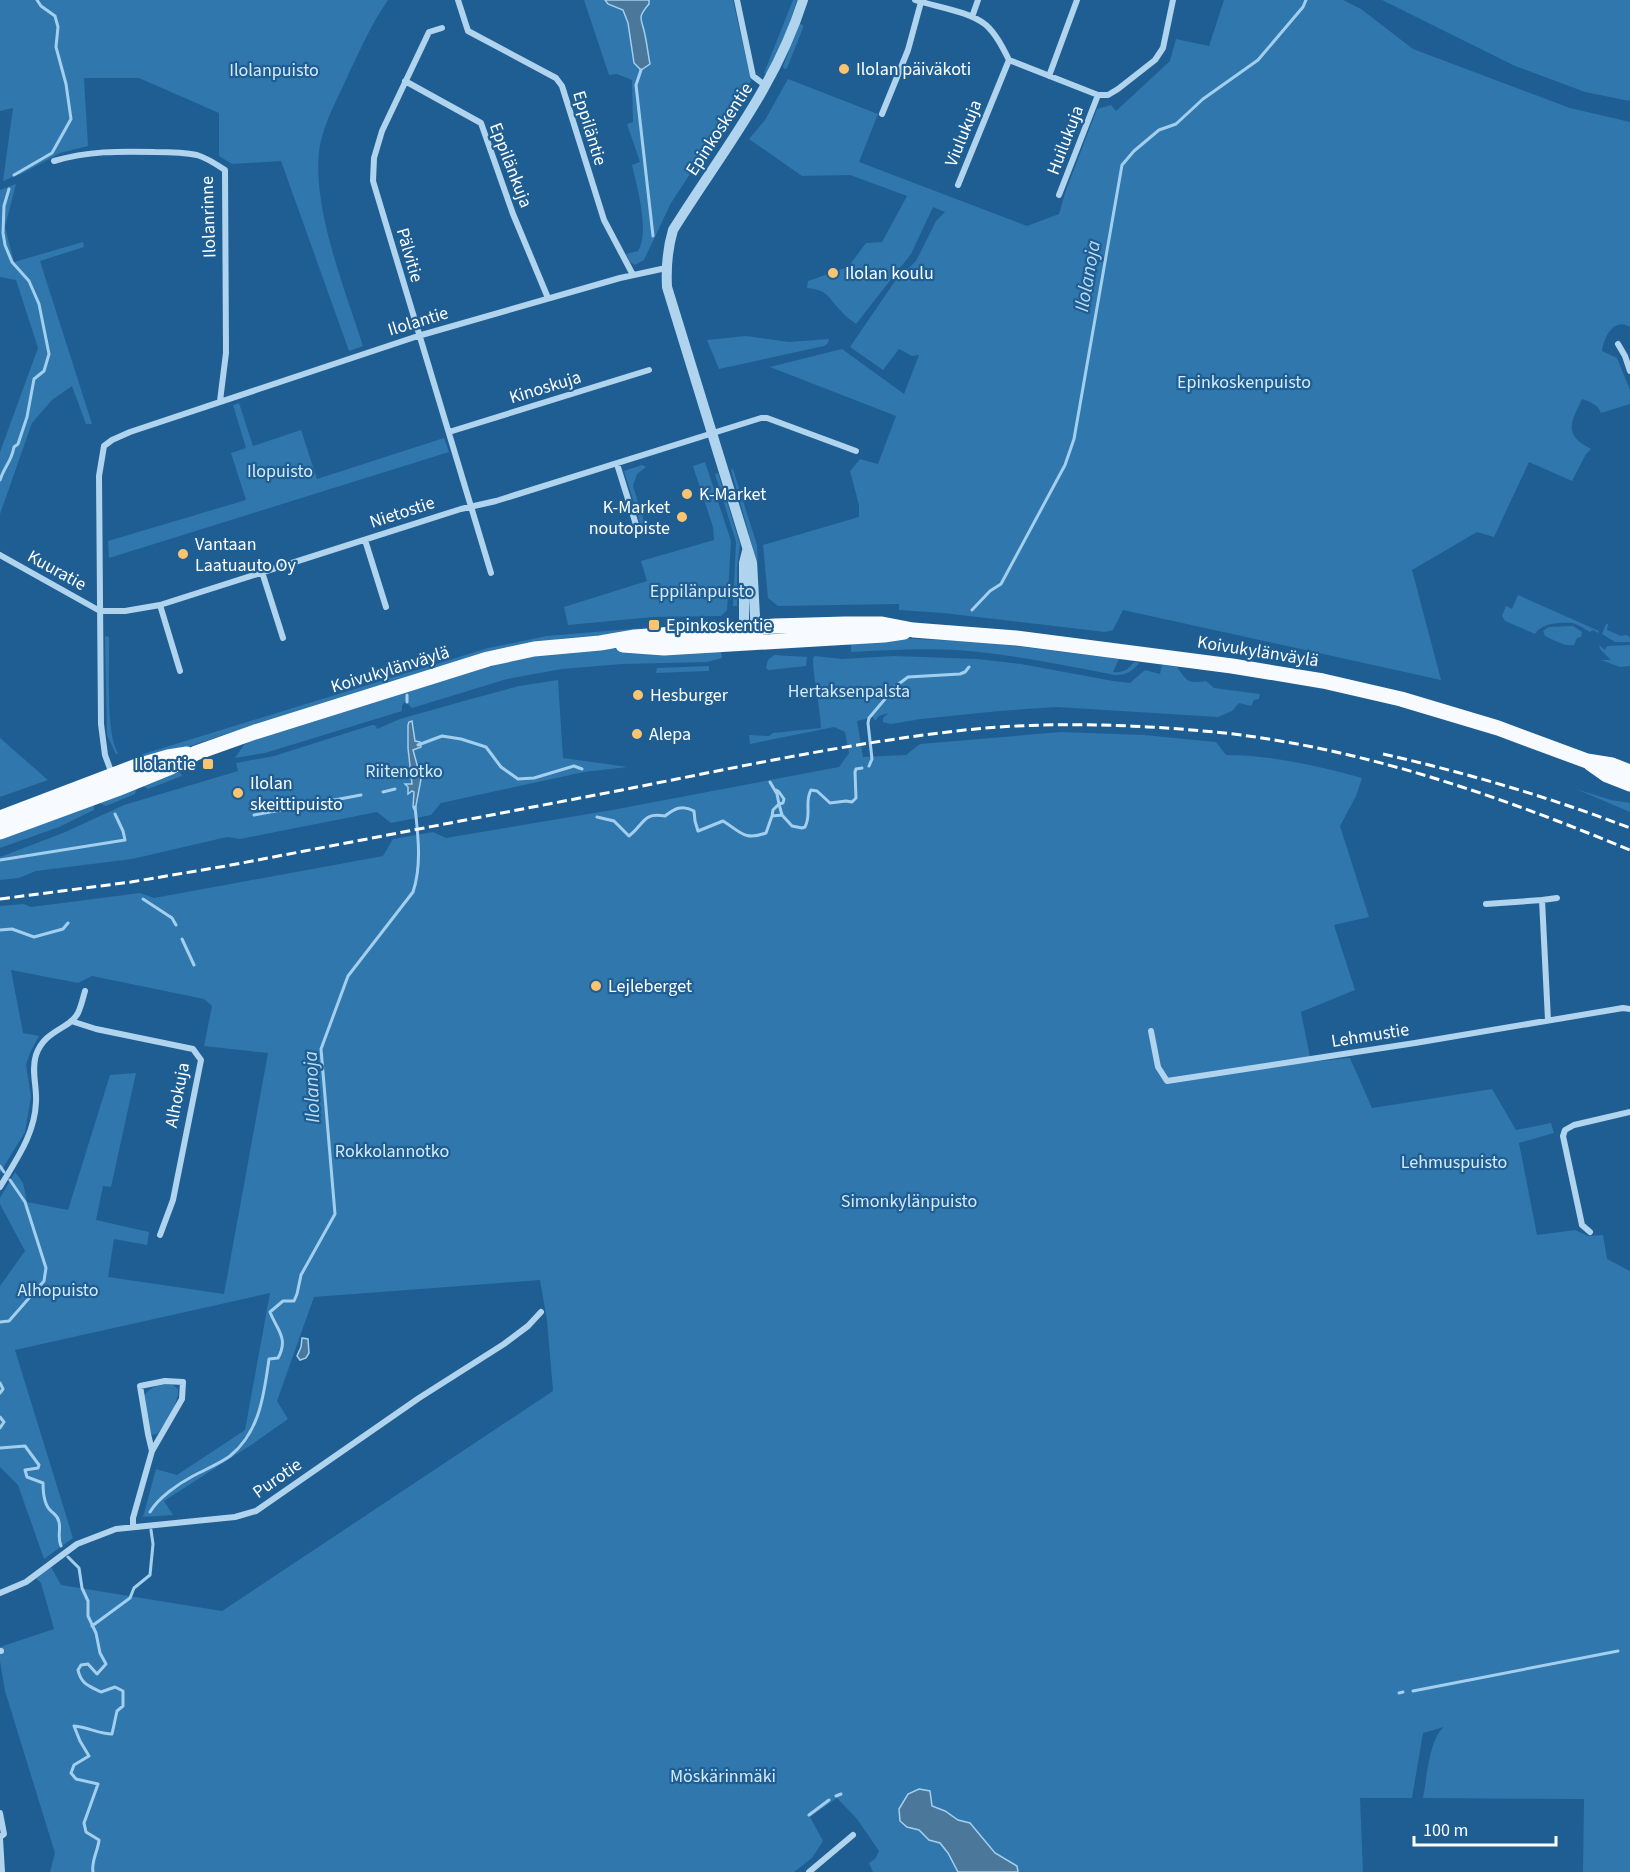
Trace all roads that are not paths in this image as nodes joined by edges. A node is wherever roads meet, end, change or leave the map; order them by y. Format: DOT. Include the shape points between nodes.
graph roads {
  1 [pos="458,0"];
  2 [pos="737,0"];
  3 [pos="803,0"];
  4 [pos="978,0"];
  5 [pos="1077,0"];
  6 [pos="1173,0"];
  7 [pos="918,1"];
  8 [pos="972,17"];
  9 [pos="442,28"];
  10 [pos="1009,60"];
  11 [pos="1049,76"];
  12 [pos="405,81"];
  13 [pos="766,86"];
  14 [pos="1098,95"];
  15 [pos="882,114"];
  16 [pos="54,161"];
  17 [pos="958,185"];
  18 [pos="1059,195"];
  19 [pos="666,268"];
  20 [pos="633,275"];
  21 [pos="548,298"];
  22 [pos="418,336"];
  23 [pos="1618,344"];
  24 [pos="649,370"];
  25 [pos="1630,371"];
  26 [pos="220,401"];
  27 [pos="449,432"];
  28 [pos="712,433"];
  29 [pos="856,451"];
  30 [pos="617,464"];
  31 [pos="472,507"];
  32 [pos="638,531"];
  33 [pos="365,540"];
  34 [pos="0,555"];
  35 [pos="262,572"];
  36 [pos="491,573"];
  37 [pos="160,605"];
  38 [pos="386,607"];
  39 [pos="100,611"];
  40 [pos="750,636"];
  41 [pos="283,638"];
  42 [pos="180,671"];
  43 [pos="1587,761"];
  44 [pos="1630,772"];
  45 [pos="114,782"];
  46 [pos="1630,784"];
  47 [pos="0,818"];
  48 [pos="0,832"];
  49 [pos="1557,898"];
  50 [pos="1542,900"];
  51 [pos="1486,904"];
  52 [pos="85,991"];
  53 [pos="1630,1009"];
  54 [pos="1548,1020"];
  55 [pos="72,1021"];
  56 [pos="1151,1030"];
  57 [pos="1630,1112"];
  58 [pos="0,1186"];
  59 [pos="1590,1232"];
  60 [pos="160,1235"];
  61 [pos="541,1312"];
  62 [pos="152,1451"];
  63 [pos="133,1526"];
  64 [pos="0,1593"];
  65 [pos="0,1813"];
  66 [pos="853,1835"];
  67 [pos="0,1838"];
  68 [pos="2,1872"];
  69 [pos="809,1872"];
  1 -- 20 [label="street, Eppiläntie" via="468,31 556,78 562,86 604,220"];
  2 -- 13 [label="street" via="753,76"];
  3 -- 13 [label="street, Epinkoskentie" via="786,48"];
  4 -- 8 [label="street"];
  5 -- 11 [label="street"];
  6 -- 14 [label="street" via="1163,48 1155,60 1118,89"];
  7 -- 8 [label="street"];
  7 -- 15 [label="street" via="908,50"];
  8 -- 10 [label="street" via="986,25"];
  9 -- 12 [label="street, Pälvitie" via="429,32"];
  10 -- 11 [label="street"];
  10 -- 17 [label="street, Viulukuja"];
  11 -- 14 [label="street"];
  12 -- 21 [label="street, Eppilänkuja" via="481,123"];
  12 -- 22 [label="street, Pälvitie" via="382,131 374,158 373,181"];
  13 -- 19 [label="street, Epinkoskentie" via="674,230"];
  14 -- 18 [label="street, Huilukuja"];
  16 -- 26 [label="street, Ilolanrinne" via="80,154 173,152 196,155 225,170 226,353"];
  19 -- 20 [label="street, Ilolantie"];
  19 -- 28 [label="street, Epinkoskentie" via="667,287"];
  20 -- 21 [label="street, Ilolantie"];
  21 -- 22 [label="street, Ilolantie"];
  22 -- 26 [label="street, Ilolantie"];
  22 -- 27 [label="street, Pälvitie"];
  23 -- 25 [label="street"];
  24 -- 27 [label="street, Kinoskuja"];
  26 -- 39 [label="street, Ilolantie" via="129,432 104,446 99,476"];
  27 -- 31 [label="street, Pälvitie"];
  28 -- 29 [label="street, Nietostie" via="767,418"];
  28 -- 30 [label="street, Nietostie"];
  28 -- 40 [label="street, Epinkoskentie" via="747,551 744,564"];
  30 -- 31 [label="street, Nietostie"];
  30 -- 32 [label="street"];
  31 -- 33 [label="street, Nietostie"];
  31 -- 36 [label="street, Pälvitie"];
  33 -- 35 [label="street, Nietostie"];
  33 -- 38 [label="street"];
  34 -- 39 [label="street, Kuuratie"];
  35 -- 37 [label="street, Nietostie"];
  35 -- 41 [label="street"];
  37 -- 39 [label="street, Nietostie"];
  37 -- 42 [label="street"];
  39 -- 45 [label="street, Ilolantie" via="103,742"];
  40 -- 43 [label="main road, Koivukylänväylä" via="884,635 913,630 1016,638 1232,666 1401,699"];
  40 -- 45 [label="main road, Koivukylänväylä" via="664,648 600,643 534,649 488,659 255,732 196,753 171,767"];
  43 -- 44 [label="main road, Koivukylänväylä"];
  43 -- 46 [label="main road, Koivukylänväylä"];
  45 -- 47 [label="main road, Koivukylänväylä"];
  45 -- 48 [label="main road, Koivukylänväylä"];
  49 -- 50 [label="street"];
  50 -- 51 [label="street"];
  50 -- 54 [label="street"];
  52 -- 55 [label="street"];
  53 -- 54 [label="street, Lehmustie"];
  54 -- 56 [label="street, Lehmustie" via="1167,1081 1158,1067"];
  55 -- 58 [label="street" via="43,1041 37,1053 33,1066 35,1113 30,1132"];
  55 -- 60 [label="street, Alhokuja" via="193,1048 201,1060 172,1200"];
  57 -- 59 [label="street" via="1565,1130 1563,1136 1582,1225"];
  61 -- 63 [label="street, Purotie" via="504,1344 256,1511 235,1517"];
  62 -- 62 [label="street" via="182,1399 183,1382 140,1386"];
  62 -- 63 [label="street"];
  63 -- 64 [label="street, Purotie" via="116,1528 77,1544 26,1582"];
  65 -- 67 [label="street" via="4,1834"];
  66 -- 69 [label="street"];
  67 -- 68 [label="street"];
}
